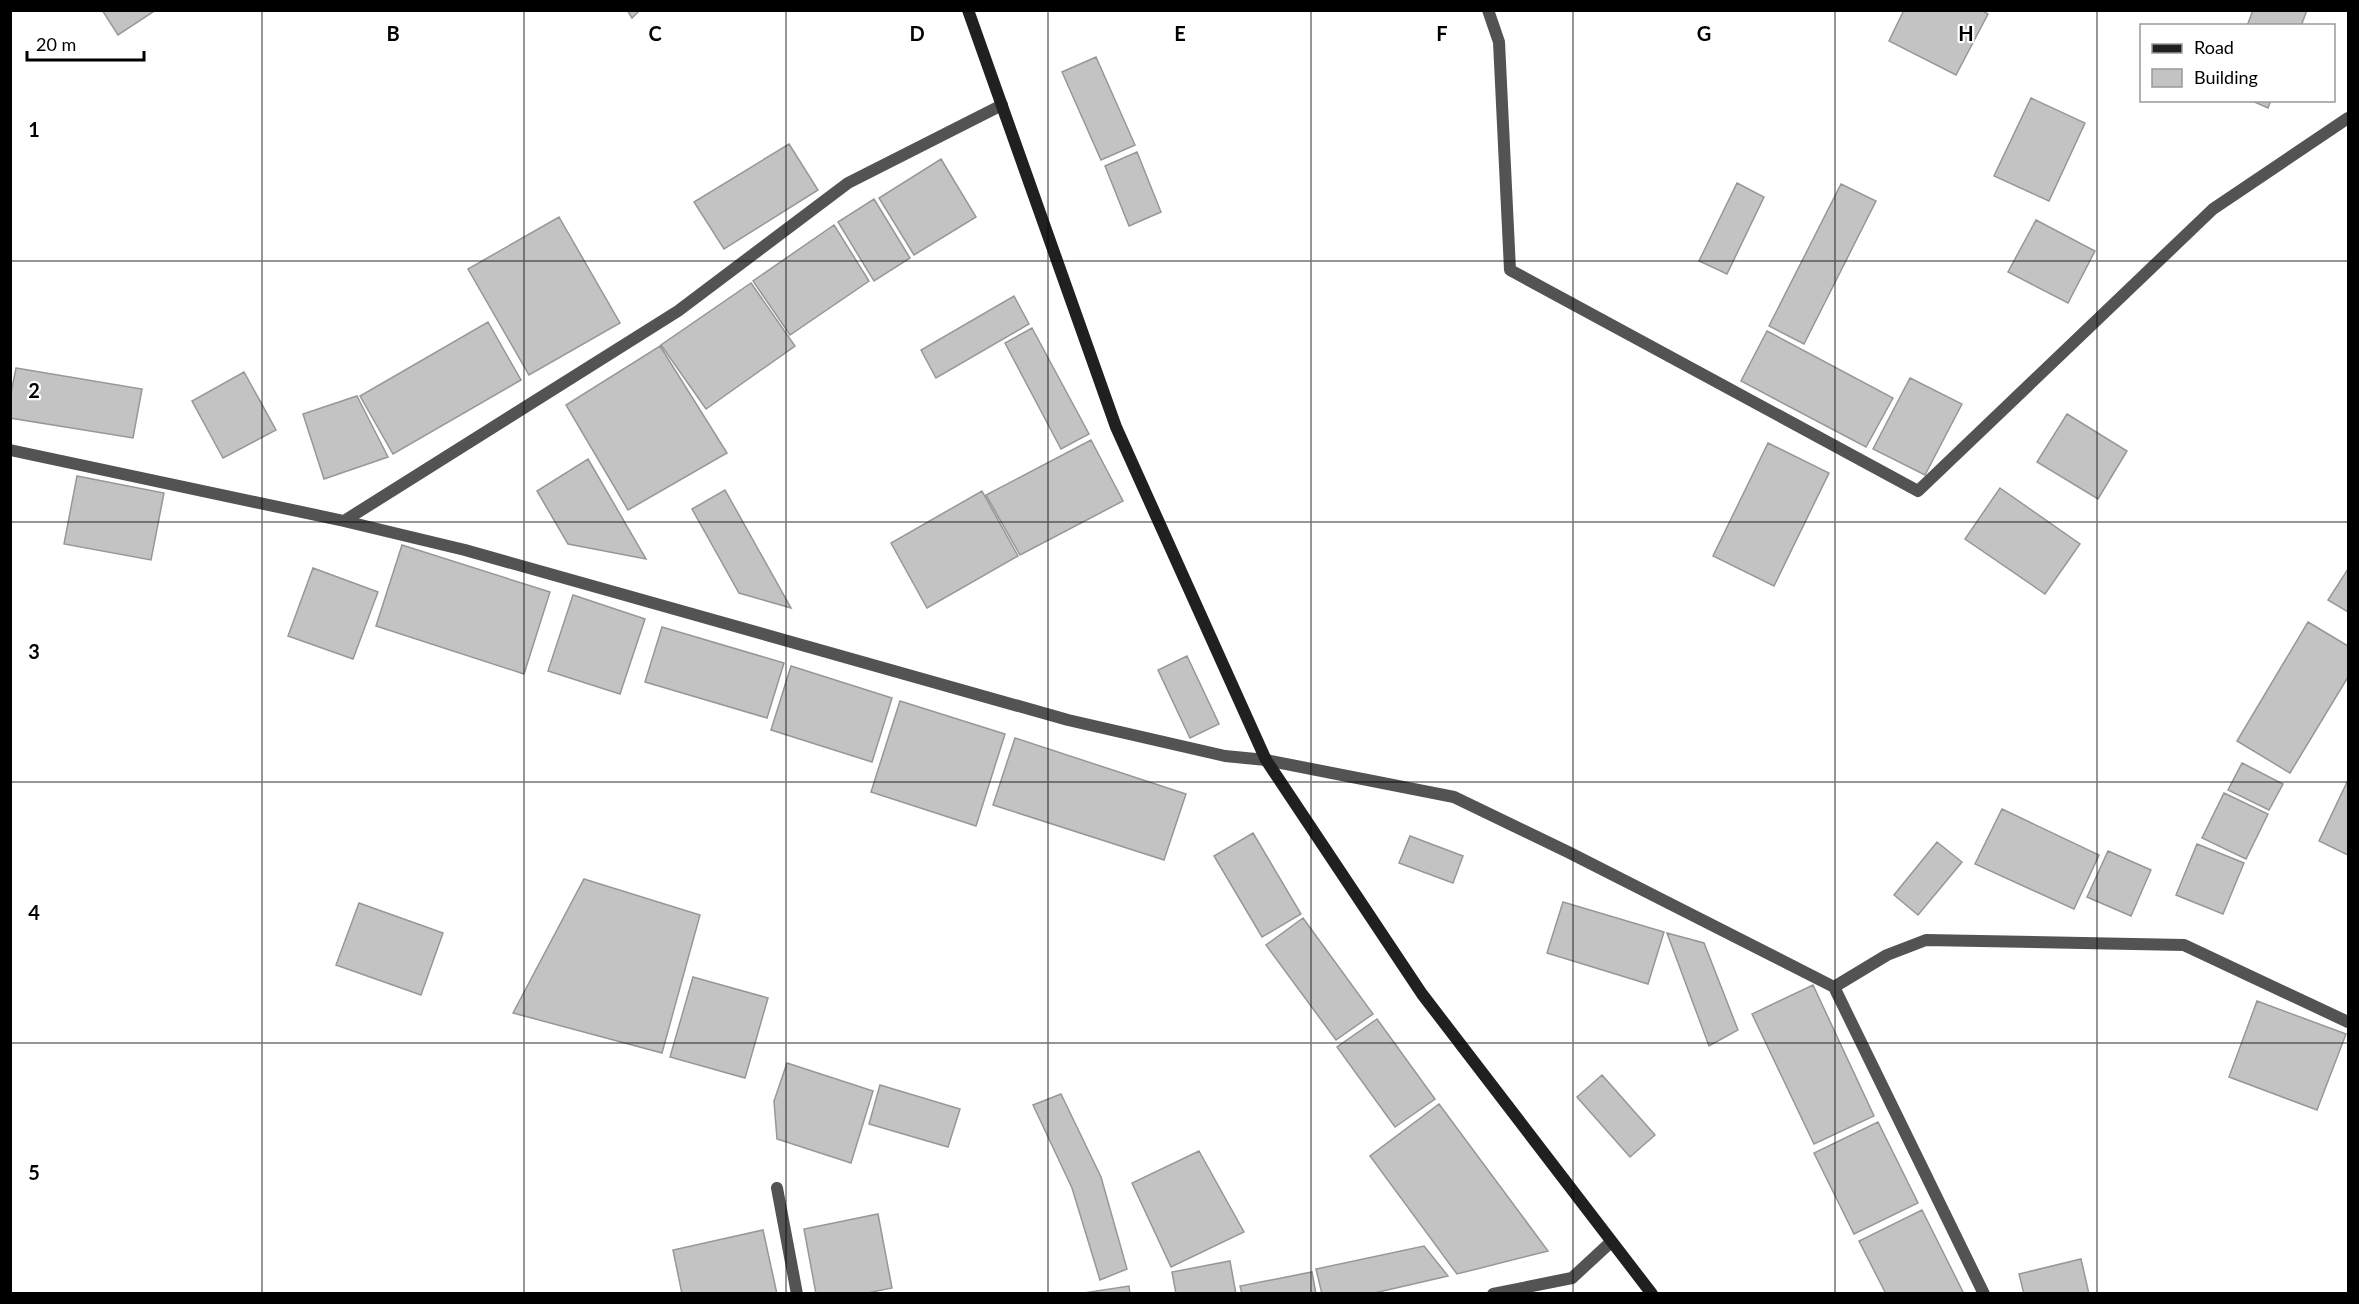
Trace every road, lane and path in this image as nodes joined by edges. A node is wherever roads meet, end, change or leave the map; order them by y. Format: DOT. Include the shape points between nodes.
graph roads {
  1 [pos="968,10"];
  2 [pos="1488,10"];
  3 [pos="1002,105"];
  4 [pos="2349,118"];
  5 [pos="10,450"];
  6 [pos="344,521"];
  7 [pos="1266,760"];
  8 [pos="1834,987"];
  9 [pos="2349,1022"];
  10 [pos="777,1188"];
  11 [pos="1611,1242"];
  12 [pos="797,1293"];
  13 [pos="1494,1293"];
  14 [pos="1652,1293"];
  15 [pos="1984,1293"];
  1 -- 3 [label="main road"];
  2 -- 4 [label="street" via="1498,42 1510,270 1918,491 2213,209"];
  3 -- 6 [label="street" via="848,183 678,311"];
  3 -- 7 [label="main road" via="1116,427"];
  5 -- 6 [label="street"];
  6 -- 7 [label="street" via="465,549 1068,720 1225,756"];
  7 -- 8 [label="street" via="1454,797"];
  7 -- 11 [label="main road" via="1422,994"];
  8 -- 9 [label="street" via="1887,955 1926,940 2184,945"];
  8 -- 15 [label="street"];
  10 -- 12 [label="street"];
  11 -- 13 [label="street" via="1572,1278"];
  11 -- 14 [label="main road"];
}
